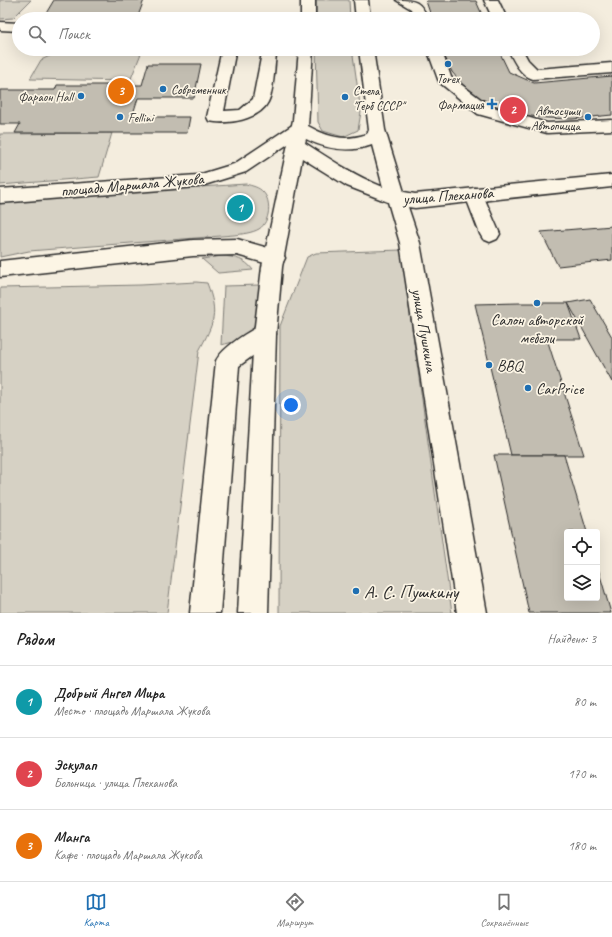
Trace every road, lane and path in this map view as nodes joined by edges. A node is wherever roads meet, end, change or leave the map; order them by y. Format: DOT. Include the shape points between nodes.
graph roads {
  1 [pos="308,0"];
  2 [pos="361,0"];
  3 [pos="403,0"];
  4 [pos="491,0"];
  5 [pos="308,12"];
  6 [pos="362,12"];
  7 [pos="418,12"];
  8 [pos="497,12"];
  9 [pos="0,26"];
  10 [pos="12,27"];
  11 [pos="227,56"];
  12 [pos="269,56"];
  13 [pos="305,56"];
  14 [pos="367,56"];
  15 [pos="436,56"];
  16 [pos="519,56"];
  17 [pos="612,68"];
  18 [pos="612,126"];
  19 [pos="377,130"];
  20 [pos="298,137"];
  21 [pos="612,181"];
  22 [pos="474,195"];
  23 [pos="0,196"];
  24 [pos="396,199"];
  25 [pos="490,234"];
  26 [pos="275,258"];
  27 [pos="2,273"];
  28 [pos="265,334"];
  29 [pos="205,613"];
  30 [pos="253,613"];
  31 [pos="472,613"];
  1 -- 5 [label="main road"];
  2 -- 6 [label="main road"];
  3 -- 7 [label="main road" via="416,7"];
  4 -- 8 [label="main road"];
  9 -- 10 [label="main road"];
  11 -- 12 [label="main road" via="215,117 244,115 261,102"];
  13 -- 20 [label="main road"];
  14 -- 19 [label="main road, улица Пушкина"];
  15 -- 18 [label="main road" via="444,79 484,110 547,128"];
  16 -- 17 [label="main road" via="533,74"];
  19 -- 20 [label="main road" via="374,138 344,146"];
  19 -- 24 [label="main road, улица Пушкина"];
  20 -- 23 [label="main road, площадь Маршала Жукова" via="240,168 198,181"];
  20 -- 24 [label="main road, улица Плеханова" via="349,180"];
  20 -- 26 [label="main road"];
  21 -- 22 [label="main road, улица Плеханова"];
  22 -- 24 [label="main road, улица Плеханова" via="415,201"];
  22 -- 25 [label="main road"];
  24 -- 31 [label="main road, улица Пушкина" via="410,243"];
  26 -- 27 [label="main road" via="237,247 193,248"];
  26 -- 28 [label="main road"];
  28 -- 29 [label="main road" via="228,361"];
  28 -- 30 [label="main road"];
}
